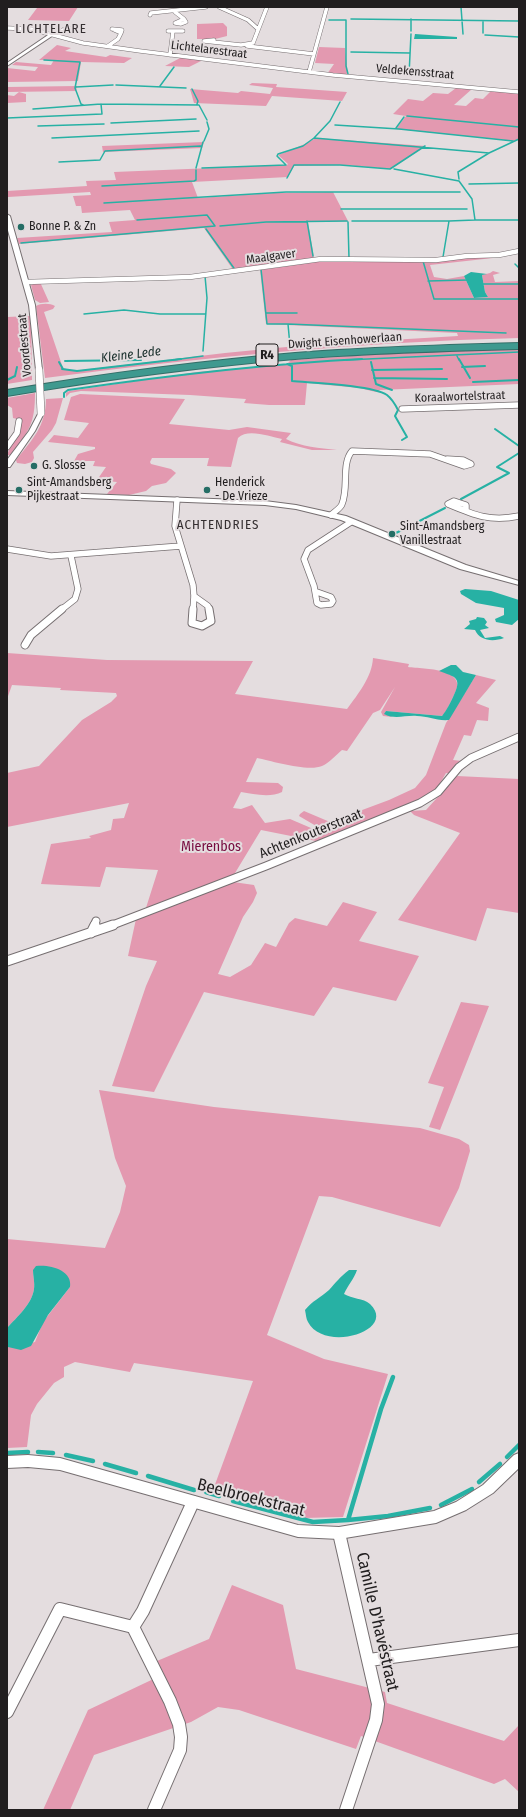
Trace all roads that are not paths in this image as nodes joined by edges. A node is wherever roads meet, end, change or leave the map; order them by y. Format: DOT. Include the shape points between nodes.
graph roads {
  1 [pos="206,7"];
  2 [pos="219,7"];
  3 [pos="267,7"];
  4 [pos="328,7"];
  5 [pos="175,12"];
  6 [pos="150,15"];
  7 [pos="257,18"];
  8 [pos="263,18"];
  9 [pos="184,19"];
  10 [pos="245,19"];
  11 [pos="251,19"];
  12 [pos="7,28"];
  13 [pos="83,28"];
  14 [pos="258,29"];
  15 [pos="183,30"];
  16 [pos="168,31"];
  17 [pos="173,31"];
  18 [pos="121,33"];
  19 [pos="53,34"];
  20 [pos="214,42"];
  21 [pos="253,43"];
  22 [pos="241,45"];
  23 [pos="108,46"];
  24 [pos="263,48"];
  25 [pos="314,54"];
  26 [pos="170,55"];
  27 [pos="7,65"];
  28 [pos="309,72"];
  29 [pos="519,92"];
  30 [pos="7,216"];
  31 [pos="8,226"];
  32 [pos="519,251"];
  33 [pos="26,282"];
  34 [pos="519,341"];
  35 [pos="519,346"];
  36 [pos="7,388"];
  37 [pos="7,393"];
  38 [pos="519,405"];
  39 [pos="402,409"];
  40 [pos="19,421"];
  41 [pos="7,447"];
  42 [pos="447,459"];
  43 [pos="7,465"];
  44 [pos="7,493"];
  45 [pos="177,500"];
  46 [pos="466,511"];
  47 [pos="331,515"];
  48 [pos="519,516"];
  49 [pos="351,522"];
  50 [pos="181,546"];
  51 [pos="7,549"];
  52 [pos="71,556"];
  53 [pos="519,583"];
  54 [pos="317,592"];
  55 [pos="194,596"];
  56 [pos="25,645"];
  57 [pos="519,737"];
  58 [pos="96,921"];
  59 [pos="91,933"];
  60 [pos="7,961"];
  61 [pos="519,1459"];
  62 [pos="7,1462"];
  63 [pos="193,1502"];
  64 [pos="339,1533"];
  65 [pos="133,1627"];
  66 [pos="519,1640"];
  67 [pos="369,1660"];
  68 [pos="7,1712"];
  69 [pos="154,1810"];
  70 [pos="346,1810"];
  1 -- 5 [label="street"];
  2 -- 10 [label="street"];
  3 -- 8 [label="street"];
  4 -- 25 [label="street"];
  5 -- 6 [label="street"];
  5 -- 9 [label="street"];
  7 -- 8 [label="street"];
  8 -- 14 [label="street"];
  10 -- 11 [label="street"];
  10 -- 14 [label="street"];
  12 -- 19 [label="street, Lichtelarestraat" via="31,29"];
  13 -- 19 [label="street, Lichtelarestraat" via="66,29"];
  14 -- 21 [label="street"];
  15 -- 17 [label="street"];
  16 -- 17 [label="street"];
  17 -- 26 [label="street"];
  18 -- 23 [label="street" via="119,39"];
  19 -- 23 [label="street, Lichtelarestraat" via="83,43"];
  19 -- 27 [label="street"];
  20 -- 22 [label="street"];
  21 -- 22 [label="street"];
  21 -- 24 [label="street"];
  22 -- 24 [label="street"];
  23 -- 26 [label="street, Lichtelarestraat"];
  24 -- 25 [label="street"];
  25 -- 28 [label="street"];
  26 -- 28 [label="street, Lichtelarestraat"];
  28 -- 29 [label="street, Veldekensstraat"];
  30 -- 31 [label="street, Voordestraat"];
  31 -- 33 [label="street, Voordestraat"];
  32 -- 33 [label="street, Maalgaver" via="436,260 321,260 190,277"];
  33 -- 43 [label="street, Voordestraat, bridge" via="32,305 41,413 32,431"];
  34 -- 36 [label="highway, Dwight Eisenhowerlaan / R4" via="385,345 274,354 116,372"];
  35 -- 37 [label="highway, Dwight Eisenhowerlaan / R4" via="391,350 271,359 200,366"];
  38 -- 39 [label="street, Koraalwortelstraat"];
  40 -- 41 [label="street" via="17,433"];
  42 -- 47 [label="street" via="430,454 352,451 346,457 346,484 342,505"];
  44 -- 45 [label="street"];
  45 -- 47 [label="street" via="265,503"];
  45 -- 50 [label="street" via="175,526"];
  46 -- 48 [label="street" via="499,521"];
  47 -- 49 [label="street"];
  49 -- 53 [label="street" via="463,567"];
  49 -- 54 [label="street" via="308,550 304,559 307,573"];
  50 -- 52 [label="street"];
  50 -- 55 [label="street"];
  51 -- 52 [label="street" via="51,556"];
  52 -- 56 [label="street" via="78,589 74,599 31,635"];
  55 -- 55 [label="street" via="192,624 206,626 211,620 208,606"];
  57 -- 59 [label="street, Achtenkouterstraat" via="471,758 459,767 441,789 420,803 233,880"];
  58 -- 59 [label="street"];
  59 -- 60 [label="street, Achtenkouterstraat"];
  61 -- 64 [label="street, Beelbroekstraat" via="488,1489 461,1506 436,1517"];
  62 -- 63 [label="street, Beelbroekstraat" via="60,1464"];
  63 -- 64 [label="street, Beelbroekstraat" via="298,1531"];
  63 -- 65 [label="street" via="143,1611"];
  64 -- 67 [label="street, Camille D'havéstraat"];
  65 -- 68 [label="street" via="60,1609"];
  65 -- 69 [label="street" via="170,1701 181,1737 180,1750"];
  66 -- 67 [label="street"];
  67 -- 70 [label="street, Camille D'havéstraat" via="378,1704 376,1720"];
}
